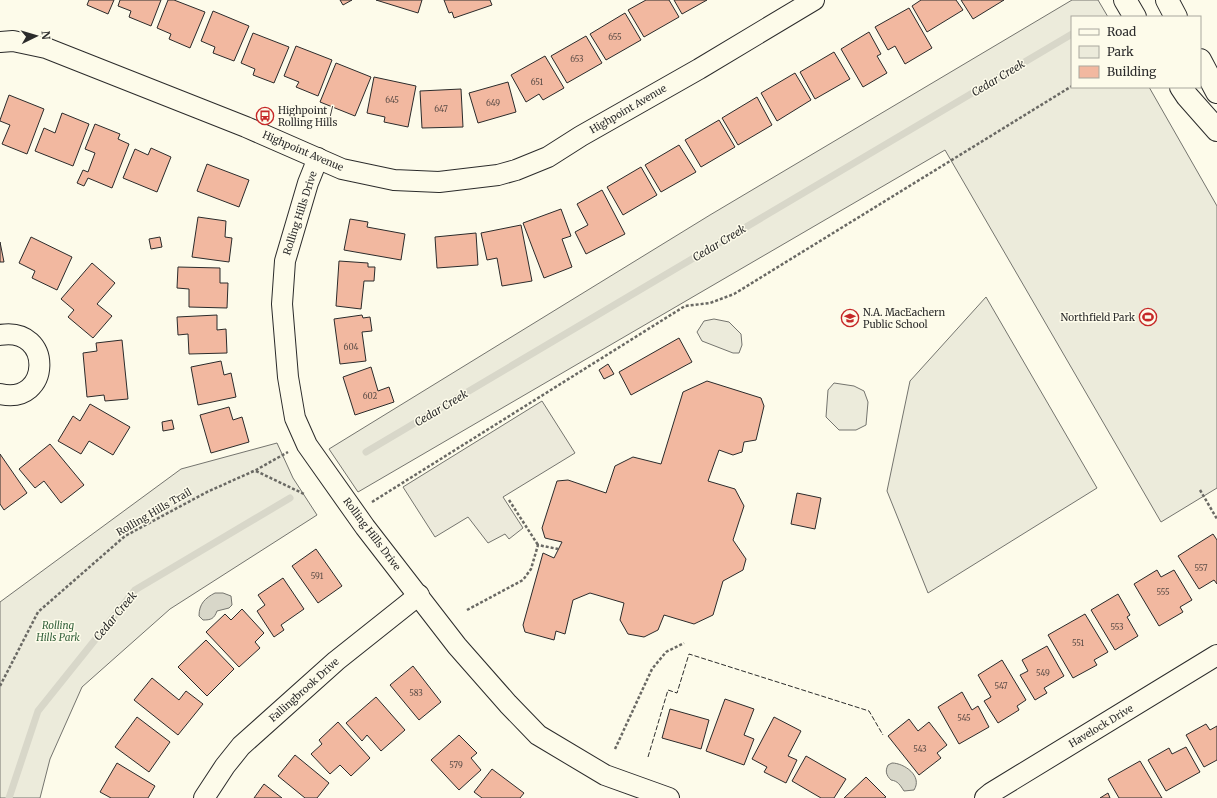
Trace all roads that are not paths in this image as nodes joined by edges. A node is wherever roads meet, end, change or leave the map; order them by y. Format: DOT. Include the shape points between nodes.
graph roads {
  1 [pos="814,0"];
  2 [pos="1125,0"];
  3 [pos="1167,0"];
  4 [pos="1134,16"];
  5 [pos="1175,16"];
  6 [pos="0,42"];
  7 [pos="1201,62"];
  8 [pos="1182,88"];
  9 [pos="1217,92"];
  10 [pos="1217,130"];
  11 [pos="318,158"];
  12 [pos="0,335"];
  13 [pos="0,394"];
  14 [pos="419,596"];
  15 [pos="1217,655"];
  16 [pos="204,798"];
  17 [pos="669,798"];
  18 [pos="985,798"];
  1 -- 11 [label="street, Highpoint Avenue" via="548,157 516,170 461,180 408,181 342,169"];
  2 -- 4 [label="main road"];
  3 -- 5 [label="main road"];
  6 -- 11 [label="street, Highpoint Avenue" via="13,41 46,48"];
  7 -- 9 [label="main road"];
  8 -- 10 [label="main road"];
  11 -- 14 [label="street, Rolling Hills Drive" via="306,187 285,261 282,304 288,377 296,418 307,445 365,527"];
  12 -- 13 [label="street" via="19,335 28,340 36,348 40,363 39,374 30,387 22,393"];
  14 -- 16 [label="street, Fallingbrook Drive" via="336,661 241,746 224,766"];
  14 -- 17 [label="street, Rolling Hills Drive" via="457,646 538,735 605,775"];
  15 -- 18 [label="street, Havelock Drive"];
}
